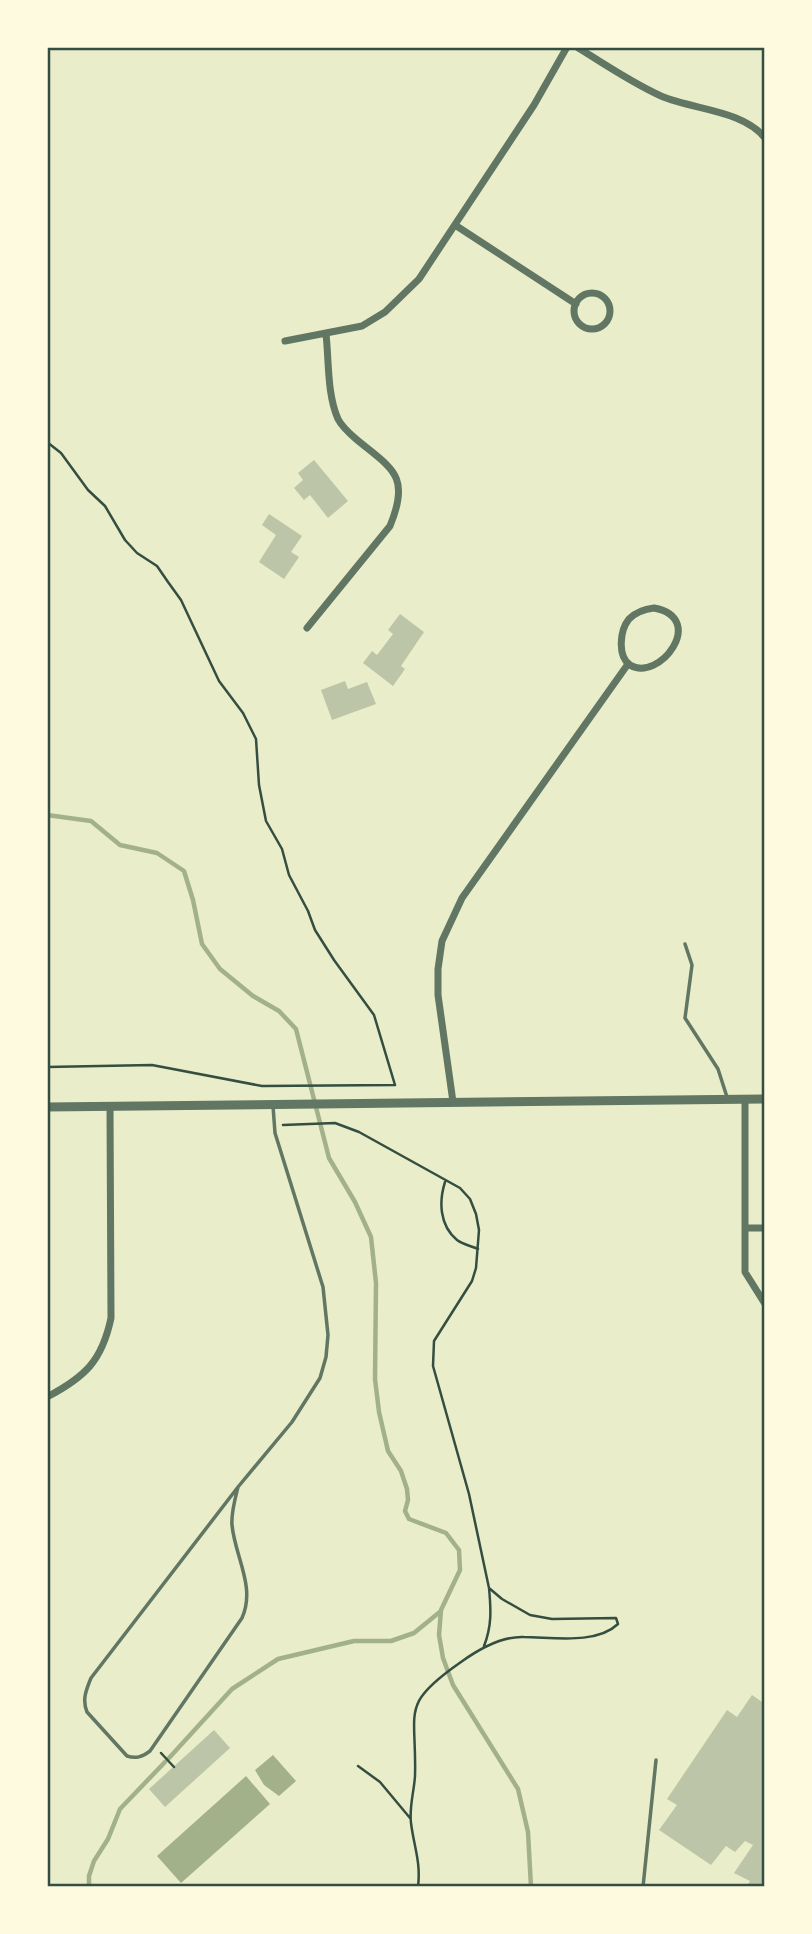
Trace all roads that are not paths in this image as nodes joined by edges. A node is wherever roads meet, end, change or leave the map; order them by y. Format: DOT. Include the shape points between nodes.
graph roads {
  1 [pos="567,47"];
  2 [pos="577,47"];
  3 [pos="765,138"];
  4 [pos="455,225"];
  5 [pos="576,304"];
  6 [pos="326,334"];
  7 [pos="285,341"];
  8 [pos="307,628"];
  9 [pos="628,664"];
  10 [pos="685,944"];
  11 [pos="727,1099"];
  12 [pos="745,1099"];
  13 [pos="765,1099"];
  14 [pos="453,1102"];
  15 [pos="272,1104"];
  16 [pos="110,1106"];
  17 [pos="47,1107"];
  18 [pos="745,1228"];
  19 [pos="765,1228"];
  20 [pos="765,1304"];
  21 [pos="47,1397"];
  22 [pos="238,1486"];
  23 [pos="656,1760"];
  24 [pos="643,1887"];
  1 -- 4 [label="street"];
  2 -- 3 [label="street" via="647,90 740,119"];
  4 -- 5 [label="street"];
  4 -- 6 [label="street" via="419,279 384,312 362,326"];
  5 -- 5 [label="street" via="577,320 585,327 597,328 607,321 610,309 600,295 589,294"];
  6 -- 7 [label="street"];
  6 -- 8 [label="street" via="333,406 340,422 394,471 399,497 390,526"];
  9 -- 9 [label="street" via="646,667 667,656 678,636 669,614 646,609 630,619 622,637"];
  9 -- 14 [label="street" via="462,898 442,940 438,995"];
  10 -- 11 [label="lane" via="692,965 685,1018 718,1069"];
  11 -- 12 [label="street"];
  11 -- 14 [label="street"];
  12 -- 13 [label="street"];
  12 -- 18 [label="street"];
  14 -- 15 [label="street"];
  15 -- 16 [label="street"];
  15 -- 22 [label="lane" via="275,1133 323,1287 328,1335 320,1378 308,1400"];
  16 -- 17 [label="street"];
  16 -- 21 [label="street" via="109,1327 88,1370"];
  18 -- 19 [label="street"];
  18 -- 20 [label="street" via="745,1272"];
  22 -- 22 [label="lane" via="87,1687 87,1712 120,1750 133,1758 153,1746 247,1609 232,1524"];
  23 -- 24 [label="lane"];
}
